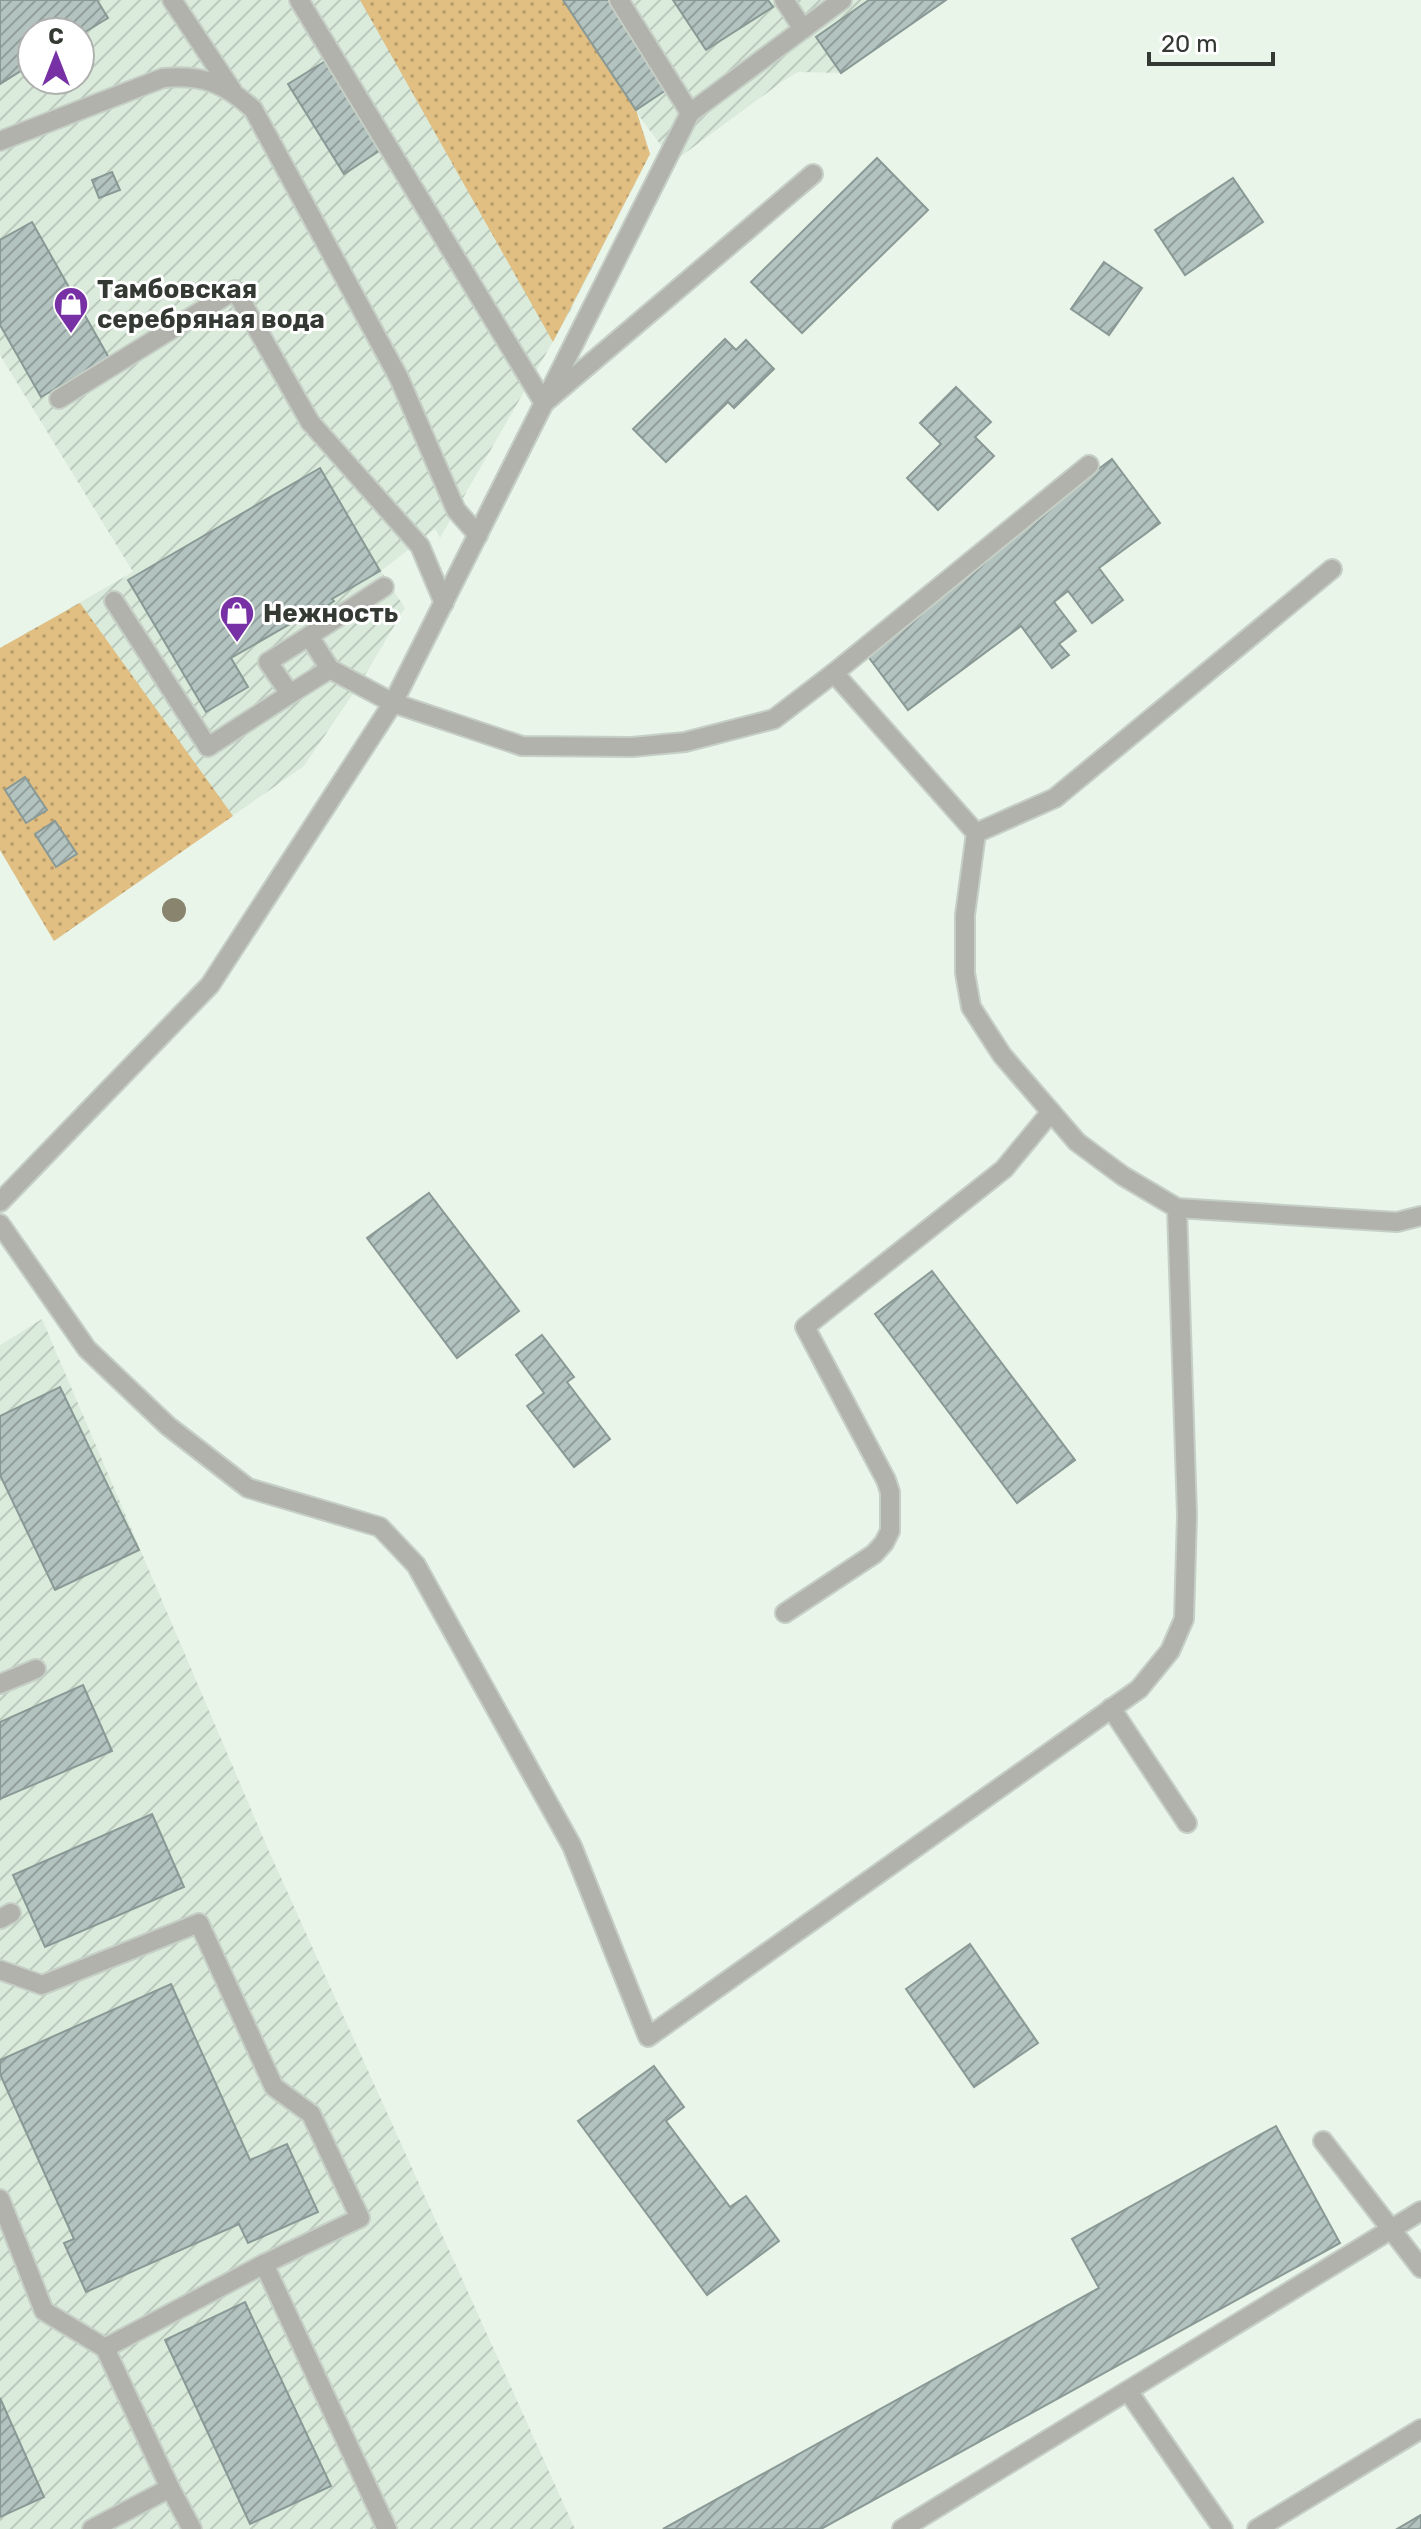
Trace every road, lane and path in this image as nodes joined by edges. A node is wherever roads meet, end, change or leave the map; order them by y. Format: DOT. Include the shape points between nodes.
graph roads {
  1 [pos="172,0"];
  2 [pos="299,0"];
  3 [pos="619,0"];
  4 [pos="784,0"];
  5 [pos="842,0"];
  6 [pos="803,29"];
  7 [pos="232,90"];
  8 [pos="690,113"];
  9 [pos="0,141"];
  10 [pos="813,174"];
  11 [pos="59,399"];
  12 [pos="544,403"];
  13 [pos="1089,465"];
  14 [pos="478,535"];
  15 [pos="1332,569"];
  16 [pos="384,587"];
  17 [pos="114,601"];
  18 [pos="444,603"];
  19 [pos="309,636"];
  20 [pos="330,669"];
  21 [pos="834,673"];
  22 [pos="290,694"];
  23 [pos="393,703"];
  24 [pos="976,833"];
  25 [pos="1051,1112"];
  26 [pos="0,1202"];
  27 [pos="1177,1208"];
  28 [pos="1421,1216"];
  29 [pos="0,1224"];
  30 [pos="785,1613"];
  31 [pos="36,1669"];
  32 [pos="0,1684"];
  33 [pos="1111,1708"];
  34 [pos="1187,1823"];
  35 [pos="0,1970"];
  36 [pos="1323,2141"];
  37 [pos="0,2199"];
  38 [pos="1421,2211"];
  39 [pos="1392,2230"];
  40 [pos="264,2264"];
  41 [pos="1421,2268"];
  42 [pos="105,2348"];
  43 [pos="1128,2391"];
  44 [pos="1421,2429"];
  45 [pos="170,2488"];
  46 [pos="92,2529"];
  47 [pos="192,2529"];
  48 [pos="387,2529"];
  49 [pos="902,2529"];
  50 [pos="1223,2529"];
  51 [pos="1257,2529"];
  1 -- 7 [label="lane"];
  2 -- 12 [label="lane"];
  3 -- 8 [label="lane"];
  4 -- 6 [label="lane"];
  5 -- 6 [label="lane"];
  6 -- 8 [label="lane"];
  7 -- 9 [label="lane" via="187,75 163,78"];
  7 -- 14 [label="lane" via="253,109 399,378 456,510"];
  8 -- 12 [label="lane"];
  10 -- 12 [label="lane"];
  11 -- 18 [label="lane" via="235,290 310,422 420,546"];
  12 -- 14 [label="lane"];
  13 -- 21 [label="lane"];
  14 -- 18 [label="lane"];
  15 -- 24 [label="lane" via="1055,798"];
  16 -- 19 [label="lane"];
  17 -- 22 [label="lane" via="208,747"];
  18 -- 23 [label="lane"];
  19 -- 20 [label="lane"];
  19 -- 22 [label="lane" via="268,662"];
  20 -- 22 [label="lane"];
  20 -- 23 [label="lane"];
  21 -- 23 [label="lane" via="774,719 685,742 632,747 522,746"];
  21 -- 24 [label="lane"];
  23 -- 26 [label="lane" via="210,985"];
  24 -- 25 [label="lane" via="965,915 971,1007 1002,1055"];
  25 -- 27 [label="lane" via="1077,1142"];
  25 -- 30 [label="lane" via="1004,1169 805,1327 886,1480 891,1520 890,1531 874,1554"];
  27 -- 28 [label="lane" via="1397,1222"];
  27 -- 33 [label="lane" via="1187,1515 1184,1619 1170,1651 1139,1689"];
  29 -- 33 [label="lane" via="87,1349 168,1426 248,1488 380,1527 416,1565 572,1846 648,2037"];
  31 -- 32 [label="lane"];
  33 -- 34 [label="lane"];
  35 -- 40 [label="lane" via="42,1985 199,1923 274,2087 311,2114 360,2218"];
  36 -- 39 [label="lane"];
  37 -- 42 [label="lane" via="44,2311"];
  38 -- 39 [label="lane"];
  39 -- 41 [label="lane"];
  39 -- 43 [label="lane"];
  40 -- 42 [label="lane"];
  40 -- 48 [label="lane"];
  42 -- 45 [label="lane"];
  43 -- 49 [label="lane"];
  43 -- 50 [label="lane"];
  44 -- 51 [label="lane"];
  45 -- 46 [label="lane"];
  45 -- 47 [label="lane"];
}
